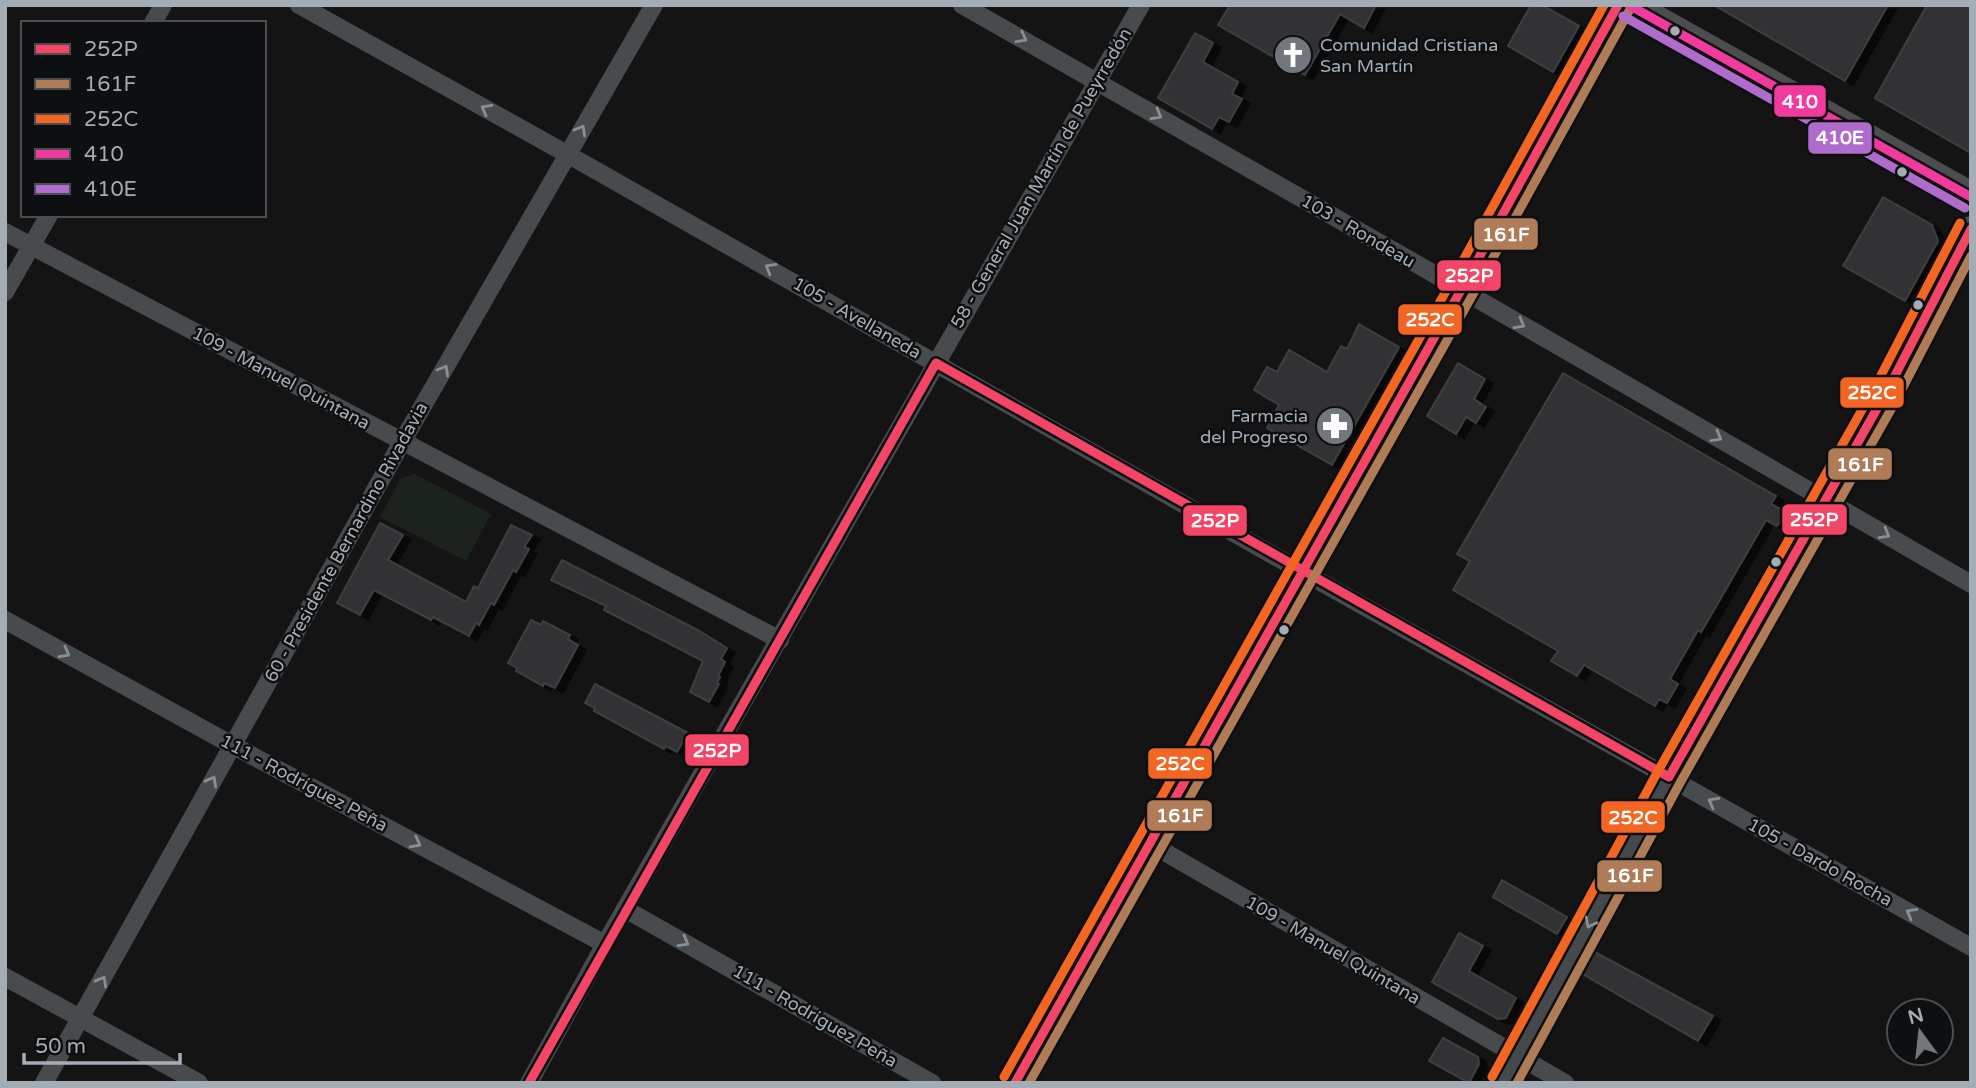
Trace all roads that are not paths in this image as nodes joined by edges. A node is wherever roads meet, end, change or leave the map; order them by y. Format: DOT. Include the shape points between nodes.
graph roads {
  1 [pos="163,5"];
  2 [pos="299,5"];
  3 [pos="653,5"];
  4 [pos="962,5"];
  5 [pos="1141,5"];
  6 [pos="1618,5"];
  7 [pos="1629,5"];
  8 [pos="154,21"];
  9 [pos="1098,81"];
  10 [pos="567,154"];
  11 [pos="1971,197"];
  12 [pos="48,217"];
  13 [pos="1971,229"];
  14 [pos="5,232"];
  15 [pos="32,247"];
  16 [pos="1461,290"];
  17 [pos="5,292"];
  18 [pos="936,363"];
  19 [pos="402,442"];
  20 [pos="1826,499"];
  21 [pos="1301,571"];
  22 [pos="1971,584"];
  23 [pos="5,620"];
  24 [pos="780,640"];
  25 [pos="232,745"];
  26 [pos="1669,777"];
  27 [pos="1149,843"];
  28 [pos="625,909"];
  29 [pos="605,944"];
  30 [pos="1971,947"];
  31 [pos="5,977"];
  32 [pos="81,1019"];
  33 [pos="1518,1056"];
  34 [pos="44,1083"];
  35 [pos="199,1083"];
  36 [pos="529,1083"];
  37 [pos="932,1083"];
  38 [pos="1015,1083"];
  39 [pos="1503,1083"];
  40 [pos="1565,1083"];
  1 -- 8 [label="street"];
  10 -- 2 [label="street, 105 - Avellaneda, one-way"];
  10 -- 3 [label="street, 60 - Presidente Bernardino Rivadavia, one-way"];
  4 -- 9 [label="street, 103 - Rondeau, one-way"];
  5 -- 9 [label="street, 58 - General Juan Martín de Pueyrredón"];
  6 -- 16 [label="street"];
  7 -- 11 [label="main road"];
  9 -- 16 [label="street, 103 - Rondeau, one-way"];
  9 -- 18 [label="street, 58 - General Juan Martín de Pueyrredón"];
  18 -- 10 [label="street, 105 - Avellaneda, one-way"];
  19 -- 10 [label="street, 60 - Presidente Bernardino Rivadavia, one-way"];
  12 -- 15 [label="street"];
  13 -- 20 [label="street" via="1888,391"];
  14 -- 15 [label="street, 109 - Manuel Quintana"];
  15 -- 17 [label="street"];
  15 -- 19 [label="street, 109 - Manuel Quintana"];
  16 -- 20 [label="street, 103 - Rondeau, one-way"];
  16 -- 21 [label="street"];
  18 -- 21 [label="street, 105 - Avellaneda"];
  18 -- 24 [label="street, 58 - General Juan Martín de Pueyrredón"];
  19 -- 24 [label="street, 109 - Manuel Quintana"];
  19 -- 25 [label="street, 60 - Presidente Bernardino Rivadavia"];
  20 -- 22 [label="street, 103 - Rondeau, one-way"];
  20 -- 26 [label="street"];
  21 -- 26 [label="street, 105 - Avellaneda"];
  21 -- 27 [label="street"];
  23 -- 25 [label="street, 111 - Rodríguez Peña, one-way"];
  24 -- 28 [label="street, 58 - General Juan Martín de Pueyrredón"];
  25 -- 29 [label="street, 111 - Rodríguez Peña, one-way"];
  32 -- 25 [label="street, 60 - Presidente Bernardino Rivadavia, one-way"];
  30 -- 26 [label="street, 105 - Dardo Rocha, one-way"];
  26 -- 33 [label="street, one-way"];
  27 -- 33 [label="street, 109 - Manuel Quintana"];
  27 -- 38 [label="street"];
  28 -- 29 [label="street, 58 - General Juan Martín de Pueyrredón"];
  28 -- 37 [label="street, 111 - Rodríguez Peña, one-way"];
  29 -- 36 [label="street, 58 - General Juan Martín de Pueyrredón"];
  31 -- 32 [label="street"];
  32 -- 34 [label="street, 60 - Presidente Bernardino Rivadavia"];
  32 -- 35 [label="street"];
  33 -- 39 [label="street"];
  33 -- 40 [label="street, 109 - Manuel Quintana"];
}
